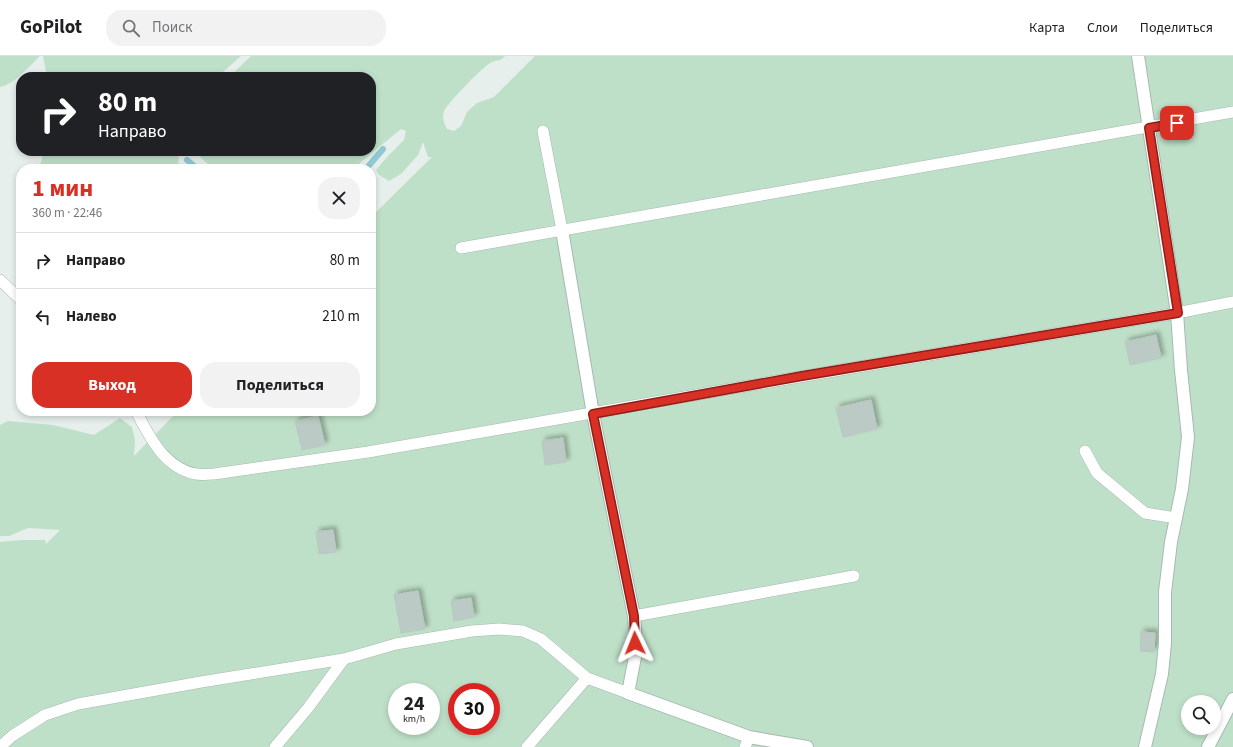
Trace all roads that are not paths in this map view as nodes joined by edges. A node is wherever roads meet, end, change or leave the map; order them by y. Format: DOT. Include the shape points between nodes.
graph roads {
  1 [pos="1138,56"];
  2 [pos="1233,112"];
  3 [pos="1149,128"];
  4 [pos="543,131"];
  5 [pos="562,230"];
  6 [pos="461,248"];
  7 [pos="0,280"];
  8 [pos="16,295"];
  9 [pos="1233,302"];
  10 [pos="1178,313"];
  11 [pos="593,414"];
  12 [pos="139,416"];
  13 [pos="1085,451"];
  14 [pos="1176,518"];
  15 [pos="854,576"];
  16 [pos="634,616"];
  17 [pos="344,659"];
  18 [pos="587,678"];
  19 [pos="628,693"];
  20 [pos="1233,699"];
  21 [pos="747,742"];
  22 [pos="0,747"];
  23 [pos="275,747"];
  24 [pos="527,747"];
  25 [pos="808,747"];
  26 [pos="1145,747"];
  27 [pos="1208,747"];
  1 -- 3 [label="street"];
  2 -- 3 [label="lane"];
  3 -- 5 [label="lane"];
  3 -- 10 [label="street"];
  4 -- 5 [label="lane"];
  5 -- 6 [label="lane"];
  5 -- 11 [label="street"];
  7 -- 8 [label="lane"];
  9 -- 10 [label="lane"];
  10 -- 11 [label="lane"];
  10 -- 14 [label="street" via="1188,437"];
  11 -- 12 [label="lane" via="368,452 214,474 196,474 183,470 168,459 152,440"];
  11 -- 16 [label="street"];
  13 -- 14 [label="lane" via="1097,473 1145,513"];
  14 -- 26 [label="street" via="1164,592 1165,642 1162,674"];
  15 -- 16 [label="lane"];
  16 -- 19 [label="street" via="635,657"];
  17 -- 18 [label="lane" via="396,644 499,629 523,631 540,639"];
  17 -- 22 [label="lane" via="78,704 45,715 12,736"];
  17 -- 23 [label="lane"];
  18 -- 19 [label="lane"];
  18 -- 24 [label="lane"];
  19 -- 21 [label="street"];
  20 -- 27 [label="street"];
  21 -- 25 [label="street"];
}
